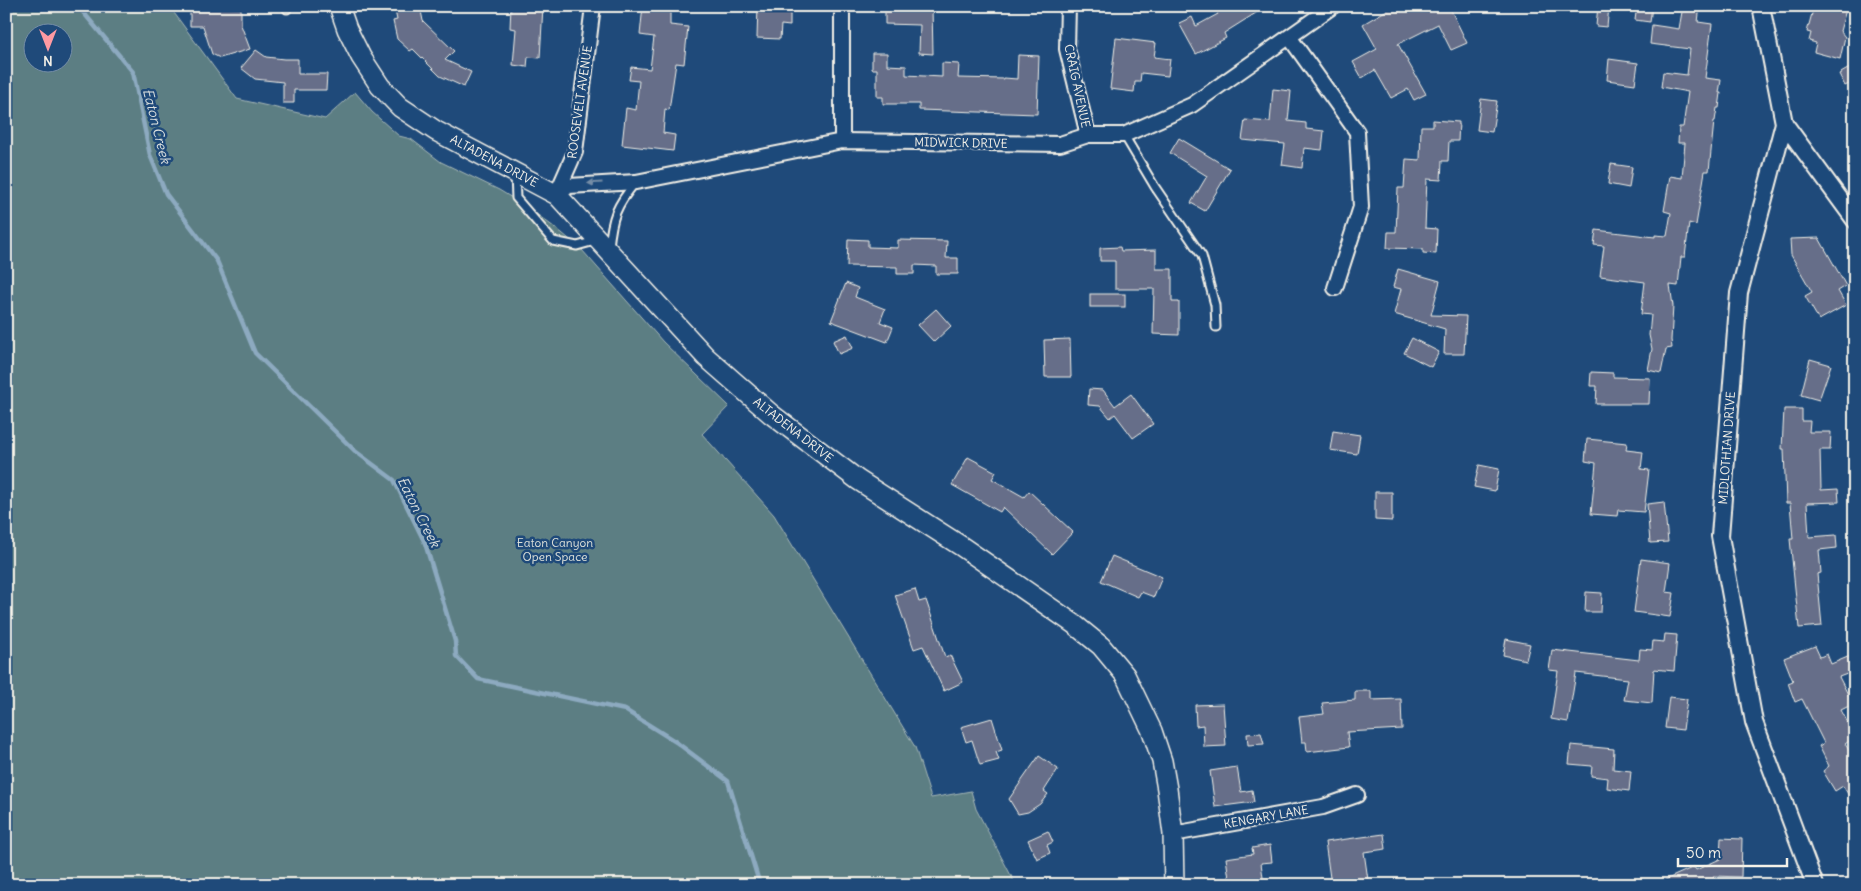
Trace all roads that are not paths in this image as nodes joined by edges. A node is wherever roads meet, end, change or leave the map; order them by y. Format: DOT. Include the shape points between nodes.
graph roads {
  1 [pos="339,6"];
  2 [pos="593,6"];
  3 [pos="842,6"];
  4 [pos="1068,6"];
  5 [pos="1333,6"];
  6 [pos="1760,6"];
  7 [pos="1290,38"];
  8 [pos="1784,124"];
  9 [pos="1124,134"];
  10 [pos="1088,135"];
  11 [pos="842,141"];
  12 [pos="515,172"];
  13 [pos="636,182"];
  14 [pos="557,195"];
  15 [pos="1855,220"];
  16 [pos="604,246"];
  17 [pos="1335,288"];
  18 [pos="1216,327"];
  19 [pos="1357,795"];
  20 [pos="1172,834"];
  21 [pos="1174,885"];
  22 [pos="1815,885"];
  1 -- 12 [label="main road, ALTADENA DRIVE" via="361,57 380,86 400,107 436,131"];
  2 -- 14 [label="street, ROOSEVELT AVENUE" via="575,152"];
  3 -- 11 [label="street"];
  4 -- 10 [label="street, CRAIG AVENUE" via="1067,49"];
  5 -- 7 [label="street, MIDWICK DRIVE"];
  6 -- 8 [label="street, MIDLOTHIAN DRIVE"];
  7 -- 9 [label="street, MIDWICK DRIVE" via="1192,105"];
  7 -- 17 [label="street" via="1357,132 1361,207"];
  8 -- 15 [label="street"];
  8 -- 22 [label="street, MIDLOTHIAN DRIVE" via="1739,293 1720,536 1754,722"];
  9 -- 10 [label="street, MIDWICK DRIVE"];
  9 -- 18 [label="lane" via="1202,256 1215,305"];
  10 -- 11 [label="street, MIDWICK DRIVE" via="1060,144"];
  11 -- 13 [label="street, MIDWICK DRIVE"];
  12 -- 14 [label="main road, ALTADENA DRIVE"];
  12 -- 16 [label="lane" via="516,198 553,241 577,246"];
  13 -- 14 [label="street, MIDWICK DRIVE, one-way" via="569,186"];
  13 -- 16 [label="lane" via="620,200"];
  14 -- 16 [label="main road, ALTADENA DRIVE"];
  16 -- 20 [label="main road, ALTADENA DRIVE" via="706,357 771,414 858,480 969,551 1101,646 1125,675 1152,731 1162,761"];
  19 -- 20 [label="street, KENGARY LANE" via="1323,807"];
  20 -- 21 [label="main road, ALTADENA DRIVE"];
}
